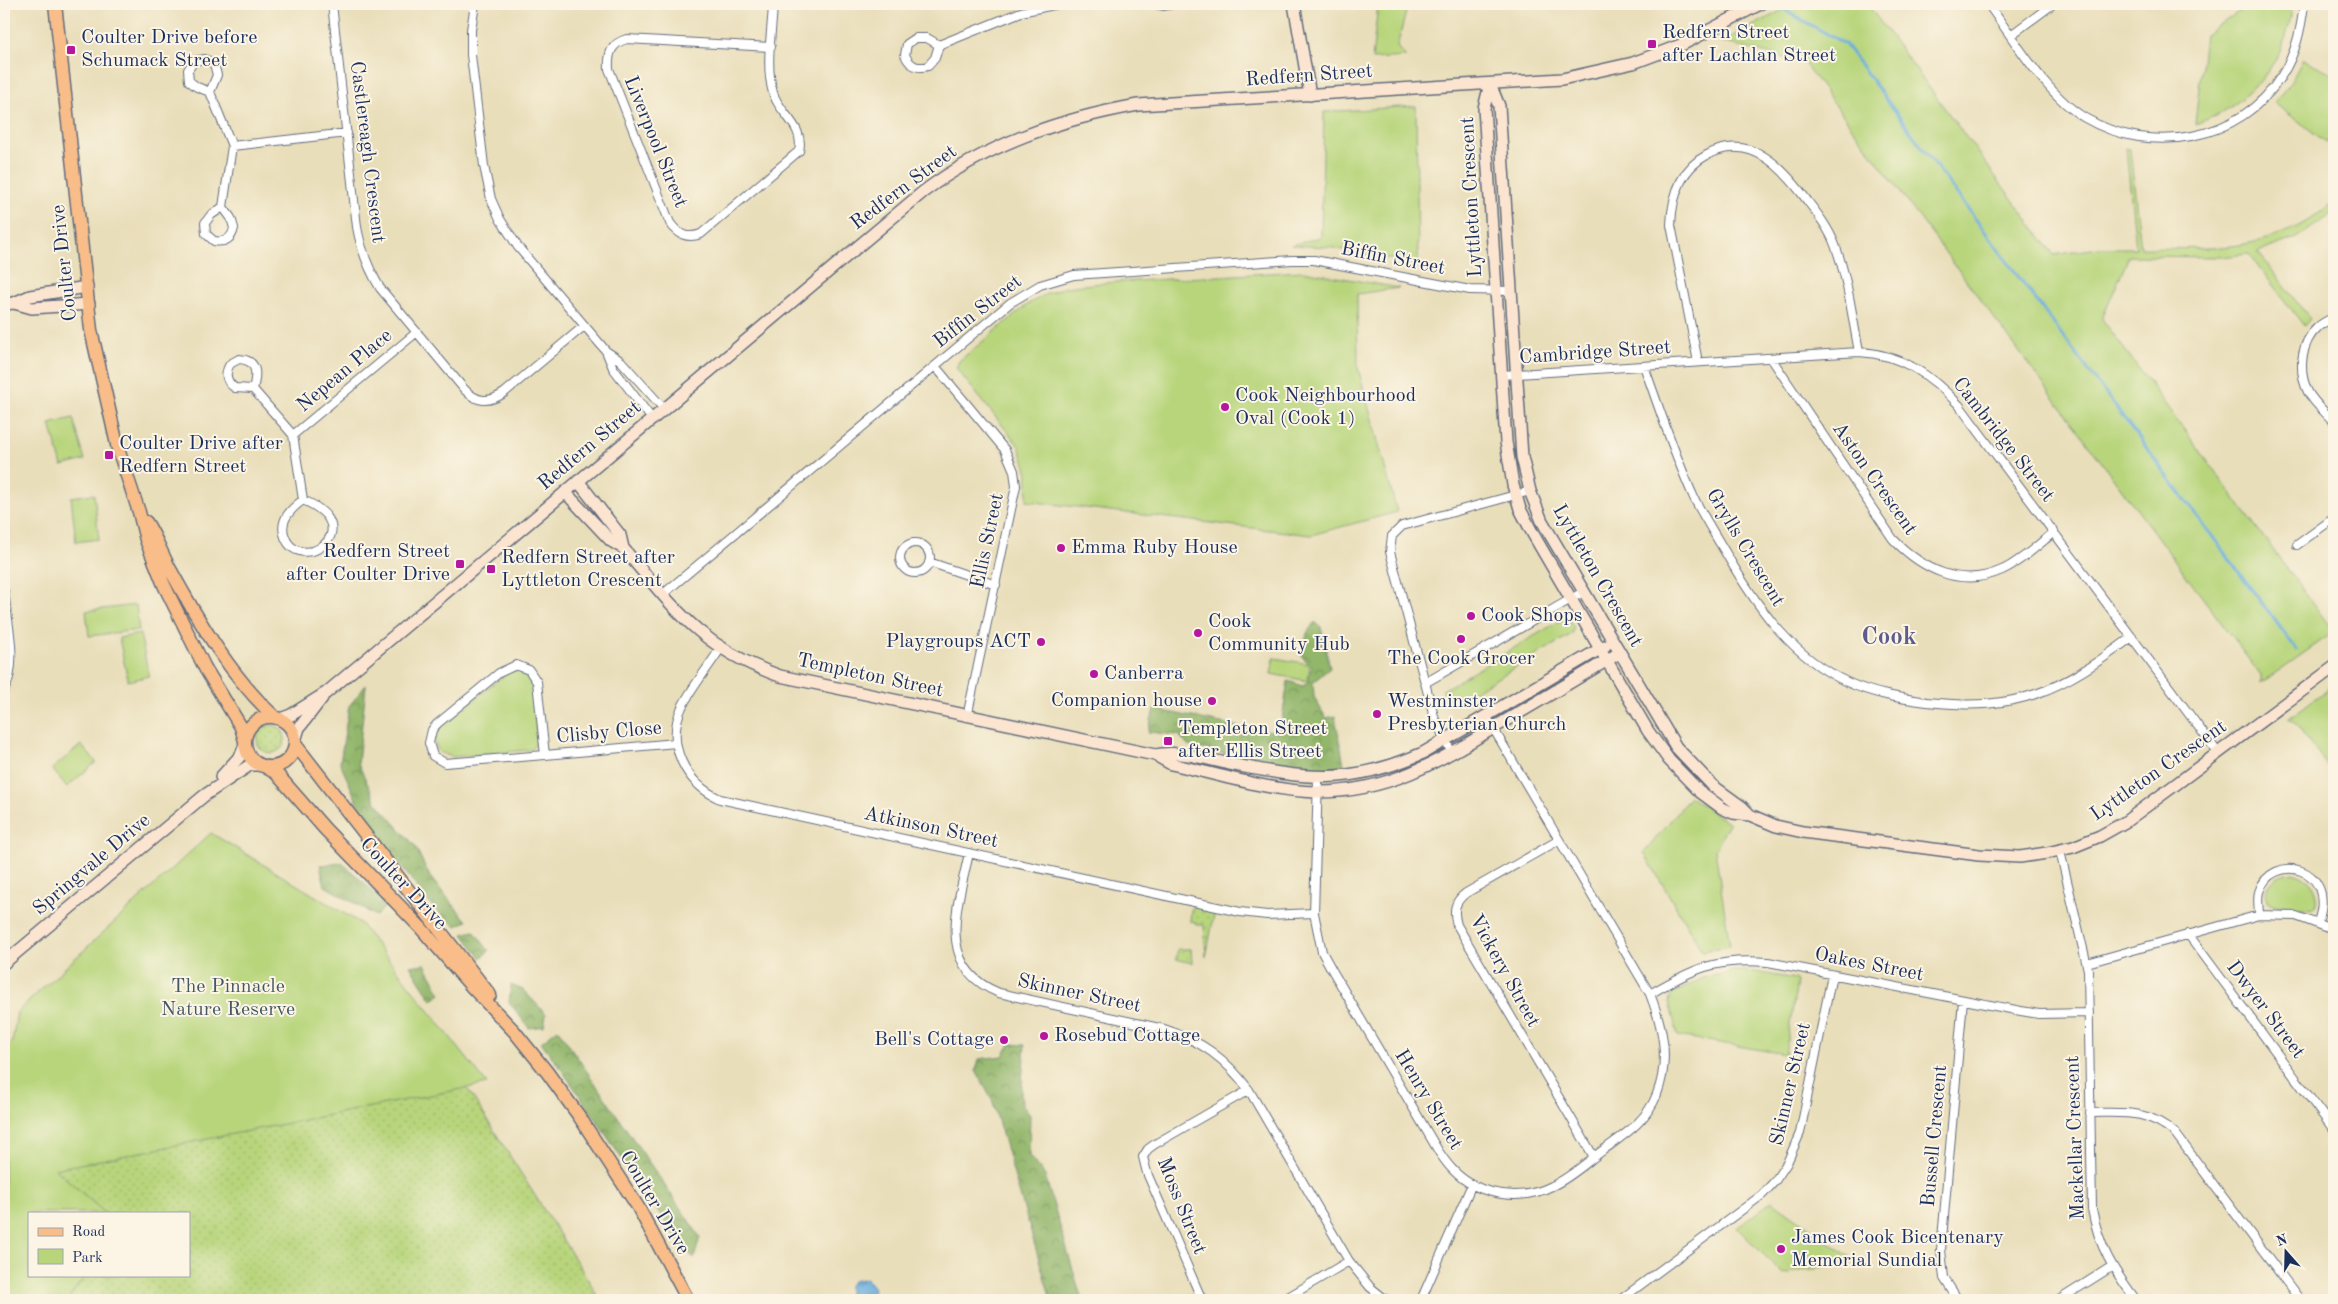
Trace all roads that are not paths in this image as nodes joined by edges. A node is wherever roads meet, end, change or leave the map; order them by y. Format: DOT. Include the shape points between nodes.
graph roads {
  1 [pos="55,4"];
  2 [pos="332,4"];
  3 [pos="475,4"];
  4 [pos="773,4"];
  5 [pos="1058,4"];
  6 [pos="1155,4"];
  7 [pos="1173,4"];
  8 [pos="1294,4"];
  9 [pos="1760,4"];
  10 [pos="1988,4"];
  11 [pos="2053,4"];
  12 [pos="2304,4"];
  13 [pos="1019,8"];
  14 [pos="2011,35"];
  15 [pos="939,45"];
  16 [pos="771,47"];
  17 [pos="1490,84"];
  18 [pos="210,92"];
  19 [pos="1310,95"];
  20 [pos="347,133"];
  21 [pos="232,146"];
  22 [pos="223,207"];
  23 [pos="87,287"];
  24 [pos="1496,291"];
  25 [pos="1511,291"];
  26 [pos="9,304"];
  27 [pos="89,304"];
  28 [pos="2334,317"];
  29 [pos="584,326"];
  30 [pos="417,332"];
  31 [pos="606,352"];
  32 [pos="1859,352"];
  33 [pos="1772,358"];
  34 [pos="1698,362"];
  35 [pos="935,366"];
  36 [pos="1644,366"];
  37 [pos="1517,374"];
  38 [pos="1502,375"];
  39 [pos="254,389"];
  40 [pos="664,409"];
  41 [pos="652,419"];
  42 [pos="2334,422"];
  43 [pos="293,435"];
  44 [pos="578,481"];
  45 [pos="1530,491"];
  46 [pos="565,492"];
  47 [pos="1516,495"];
  48 [pos="303,500"];
  49 [pos="140,512"];
  50 [pos="2334,518"];
  51 [pos="2054,532"];
  52 [pos="2297,545"];
  53 [pos="623,548"];
  54 [pos="929,562"];
  55 [pos="996,585"];
  56 [pos="4,591"];
  57 [pos="1583,592"];
  58 [pos="662,595"];
  59 [pos="1570,599"];
  60 [pos="2132,637"];
  61 [pos="1612,641"];
  62 [pos="720,649"];
  63 [pos="1599,649"];
  64 [pos="1619,653"];
  65 [pos="1606,661"];
  66 [pos="2334,667"];
  67 [pos="1425,683"];
  68 [pos="4,691"];
  69 [pos="326,693"];
  70 [pos="1486,716"];
  71 [pos="967,717"];
  72 [pos="278,718"];
  73 [pos="1493,728"];
  74 [pos="1445,741"];
  75 [pos="295,742"];
  76 [pos="245,743"];
  77 [pos="676,743"];
  78 [pos="1452,753"];
  79 [pos="2218,753"];
  80 [pos="545,754"];
  81 [pos="1155,755"];
  82 [pos="263,766"];
  83 [pos="1318,778"];
  84 [pos="1317,792"];
  85 [pos="205,795"];
  86 [pos="1750,815"];
  87 [pos="1559,840"];
  88 [pos="2060,851"];
  89 [pos="969,853"];
  90 [pos="1314,913"];
  91 [pos="2259,915"];
  92 [pos="2318,922"];
  93 [pos="2334,930"];
  94 [pos="2188,934"];
  95 [pos="4,963"];
  96 [pos="2087,963"];
  97 [pos="1832,975"];
  98 [pos="1650,994"];
  99 [pos="1963,1000"];
  100 [pos="2089,1013"];
  101 [pos="514,1031"];
  102 [pos="1249,1090"];
  103 [pos="2090,1113"];
  104 [pos="2334,1130"];
  105 [pos="1594,1157"];
  106 [pos="1472,1184"];
  107 [pos="1349,1261"];
  108 [pos="2112,1267"];
  109 [pos="688,1300"];
  110 [pos="1202,1300"];
  111 [pos="1283,1300"];
  112 [pos="1386,1300"];
  113 [pos="1421,1300"];
  114 [pos="1620,1300"];
  115 [pos="1958,1300"];
  116 [pos="2059,1300"];
  117 [pos="2136,1300"];
  118 [pos="2300,1300"];
  1 -- 23 [label="main road, Coulter Drive"];
  2 -- 20 [label="street, Castlereagh Crescent"];
  3 -- 29 [label="street" via="472,55 484,166 491,199 518,247"];
  4 -- 16 [label="street, Liverpool Street"];
  5 -- 13 [label="street"];
  6 -- 7 [label="street"];
  8 -- 19 [label="street"];
  9 -- 17 [label="street, Redfern Street" via="1681,45 1633,63 1562,78"];
  10 -- 14 [label="street"];
  11 -- 14 [label="street"];
  12 -- 14 [label="street" via="2301,30 2290,62 2260,102 2212,131 2170,140 2130,137 2111,132 2084,118 2060,98"];
  13 -- 15 [label="street"];
  15 -- 15 [label="street" via="928,66 912,65 906,55 907,44 916,38 927,38"];
  16 -- 16 [label="street, Liverpool Street" via="770,82 781,108 799,133 799,151 701,234 692,238 681,235 670,223 609,69 610,52 620,41 627,39"];
  17 -- 19 [label="street, Redfern Street"];
  17 -- 24 [label="street, Lyttleton Crescent" via="1484,108"];
  17 -- 25 [label="street, Lyttleton Crescent" via="1500,106"];
  18 -- 18 [label="street" via="189,81 188,70 194,61 205,59 214,64 217,75"];
  18 -- 21 [label="street"];
  19 -- 40 [label="street, Redfern Street" via="1138,106 1093,113 1060,122 979,155 923,192"];
  20 -- 21 [label="street"];
  20 -- 30 [label="street, Castlereagh Crescent" via="361,249 380,288"];
  21 -- 22 [label="street"];
  22 -- 22 [label="street" via="234,228 230,238 214,241 206,234 205,224"];
  23 -- 26 [label="street" via="30,296"];
  23 -- 27 [label="main road, Coulter Drive"];
  24 -- 25 [label="street, Biffin Street"];
  24 -- 35 [label="street, Biffin Street" via="1470,290 1314,260 1062,277 1020,296"];
  24 -- 38 [label="street, Lyttleton Crescent"];
  25 -- 37 [label="street, Lyttleton Crescent"];
  26 -- 27 [label="street" via="32,308"];
  27 -- 49 [label="main road, Coulter Drive" via="97,362 117,444"];
  28 -- 42 [label="street" via="2318,326 2310,336 2302,363 2309,393"];
  29 -- 30 [label="street, Castlereagh Crescent" via="504,393 484,401 468,394"];
  29 -- 31 [label="street"];
  30 -- 43 [label="street, Nepean Place"];
  31 -- 40 [label="street" via="621,362"];
  31 -- 41 [label="street" via="613,368"];
  32 -- 33 [label="street, Cambridge Street"];
  32 -- 34 [label="street" via="1840,260 1825,224 1788,174 1774,162 1752,151 1736,148 1721,149 1700,158 1688,169 1679,183 1672,207 1671,225"];
  32 -- 51 [label="street, Cambridge Street" via="1908,363 1944,388"];
  33 -- 34 [label="street, Cambridge Street"];
  33 -- 51 [label="street, Aston Crescent" via="1892,539 1915,560 1950,576 1986,576 2010,566"];
  34 -- 36 [label="street, Cambridge Street"];
  35 -- 55 [label="street, Ellis Street" via="1005,450 1014,471 1014,500"];
  35 -- 58 [label="street, Biffin Street"];
  36 -- 37 [label="street, Cambridge Street"];
  36 -- 60 [label="street, Grylls Crescent" via="1696,501 1750,594 1799,651 1846,682 1897,698 1956,705 2017,700 2073,679"];
  37 -- 38 [label="street, Cambridge Street"];
  37 -- 45 [label="street, Lyttleton Crescent" via="1522,457"];
  38 -- 47 [label="street, Lyttleton Crescent" via="1508,459"];
  39 -- 39 [label="street" via="230,385 226,375 230,364 239,359 254,365"];
  39 -- 43 [label="street, Nepean Place"];
  40 -- 41 [label="street, Redfern Street"];
  41 -- 44 [label="street, Redfern Street"];
  43 -- 48 [label="street, Nepean Place"];
  44 -- 46 [label="street, Redfern Street"];
  44 -- 53 [label="street, Templeton Street" via="620,535"];
  45 -- 47 [label="street"];
  45 -- 57 [label="street, Lyttleton Crescent" via="1542,521"];
  46 -- 53 [label="street, Templeton Street" via="611,541"];
  46 -- 69 [label="street, Redfern Street"];
  47 -- 59 [label="street, Lyttleton Crescent" via="1533,534"];
  47 -- 67 [label="street" via="1402,526 1392,536 1390,552"];
  48 -- 48 [label="street" via="325,512 331,526 331,534 322,547 307,552 292,547 283,526 290,511"];
  49 -- 72 [label="main road, Coulter Drive" via="203,625 256,698"];
  49 -- 76 [label="main road, Coulter Drive" via="146,540 164,585 205,668 241,727"];
  50 -- 52 [label="street"];
  51 -- 60 [label="street, Cambridge Street"];
  53 -- 58 [label="street, Templeton Street"];
  54 -- 55 [label="street"];
  55 -- 71 [label="street, Ellis Street"];
  56 -- 68 [label="street" via="11,654"];
  57 -- 59 [label="street"];
  57 -- 61 [label="street, Lyttleton Crescent"];
  58 -- 62 [label="street, Templeton Street" via="690,625"];
  59 -- 63 [label="street, Lyttleton Crescent"];
  59 -- 67 [label="street"];
  60 -- 79 [label="street, Cambridge Street"];
  61 -- 63 [label="street, Templeton Street"];
  61 -- 64 [label="street, Lyttleton Crescent"];
  62 -- 71 [label="street, Templeton Street" via="780,676"];
  62 -- 77 [label="street, Atkinson Street" via="682,707"];
  63 -- 65 [label="street, Lyttleton Crescent"];
  63 -- 70 [label="street, Templeton Street"];
  64 -- 65 [label="street, Templeton Street"];
  64 -- 86 [label="street, Lyttleton Crescent" via="1676,747 1713,786"];
  65 -- 73 [label="street, Templeton Street"];
  65 -- 86 [label="street, Lyttleton Crescent" via="1648,731 1679,772 1722,808"];
  66 -- 79 [label="street, Lyttleton Crescent"];
  67 -- 74 [label="street" via="1434,720"];
  69 -- 72 [label="street, Redfern Street" via="291,715"];
  69 -- 75 [label="street, Redfern Street" via="299,728"];
  70 -- 73 [label="street, Henry Street"];
  70 -- 74 [label="street, Templeton Street"];
  71 -- 81 [label="street, Templeton Street"];
  72 -- 75 [label="main road" via="290,728"];
  72 -- 76 [label="main road" via="259,720 247,732"];
  73 -- 78 [label="street, Templeton Street"];
  73 -- 87 [label="street, Henry Street"];
  74 -- 78 [label="street"];
  74 -- 83 [label="street, Templeton Street" via="1394,766 1364,774"];
  75 -- 82 [label="main road" via="288,759"];
  75 -- 101 [label="main road, Coulter Drive"];
  76 -- 82 [label="main road" via="250,758"];
  76 -- 85 [label="street, Springvale Drive" via="241,755"];
  77 -- 80 [label="street, Clisby Close"];
  77 -- 89 [label="street, Atkinson Street" via="682,765 691,778 720,799"];
  78 -- 84 [label="street, Templeton Street" via="1380,785"];
  79 -- 88 [label="street, Lyttleton Crescent" via="2125,822 2100,836"];
  80 -- 80 [label="street, Clisby Close" via="445,763 433,756 429,743 437,724 498,673 510,666 523,666 537,682"];
  81 -- 83 [label="street, Templeton Street" via="1176,753 1280,774"];
  81 -- 84 [label="street, Templeton Street" via="1171,764 1273,787"];
  82 -- 85 [label="street, Springvale Drive" via="250,765"];
  82 -- 101 [label="main road, Coulter Drive" via="288,785 325,829"];
  83 -- 84 [label="street, Henry Street"];
  84 -- 90 [label="street, Henry Street"];
  85 -- 95 [label="street, Springvale Drive"];
  86 -- 88 [label="street, Lyttleton Crescent" via="1776,826 1803,832 1979,855 2020,857"];
  87 -- 98 [label="street, Henry Street"];
  87 -- 105 [label="street, Vickery Street" via="1466,893 1458,901 1454,914 1457,925"];
  88 -- 96 [label="street, Mackellar Crescent"];
  89 -- 90 [label="street, Atkinson Street" via="1240,912 1267,915"];
  89 -- 102 [label="street, Skinner Street" via="954,932 961,959 980,984 999,993 1184,1035 1220,1056"];
  90 -- 106 [label="street, Henry Street" via="1322,952 1332,970 1439,1152 1453,1171"];
  91 -- 92 [label="street" via="2288,915"];
  91 -- 92 [label="street" via="2258,892 2264,882 2272,874 2294,868 2310,876 2320,887 2324,901"];
  91 -- 94 [label="street"];
  92 -- 93 [label="street"];
  94 -- 96 [label="street"];
  94 -- 104 [label="street, Dwyer Street"];
  96 -- 100 [label="street, Mackellar Crescent"];
  97 -- 98 [label="street, Oakes Street" via="1768,962 1733,961 1688,973"];
  97 -- 99 [label="street, Oakes Street"];
  97 -- 114 [label="street, Skinner Street" via="1800,1133 1787,1163 1762,1195"];
  98 -- 105 [label="street, Henry Street" via="1662,1028 1664,1056 1656,1095 1636,1126"];
  99 -- 100 [label="street, Oakes Street" via="2039,1014"];
  99 -- 115 [label="street, Bussell Crescent" via="1941,1250 1944,1278"];
  100 -- 103 [label="street, Mackellar Crescent"];
  101 -- 109 [label="main road, Coulter Drive" via="579,1116 633,1199"];
  102 -- 107 [label="street, Skinner Street"];
  102 -- 110 [label="street, Moss Street" via="1155,1144 1143,1157"];
  103 -- 108 [label="street, Mackellar Crescent" via="2092,1210 2095,1230"];
  103 -- 118 [label="street" via="2142,1114 2162,1122 2175,1133"];
  105 -- 106 [label="street, Henry Street" via="1558,1183 1534,1193 1507,1195"];
  106 -- 113 [label="street"];
  107 -- 111 [label="street"];
  107 -- 112 [label="street, Skinner Street" via="1370,1287"];
  108 -- 116 [label="street"];
  108 -- 117 [label="street, Mackellar Crescent"];
}
